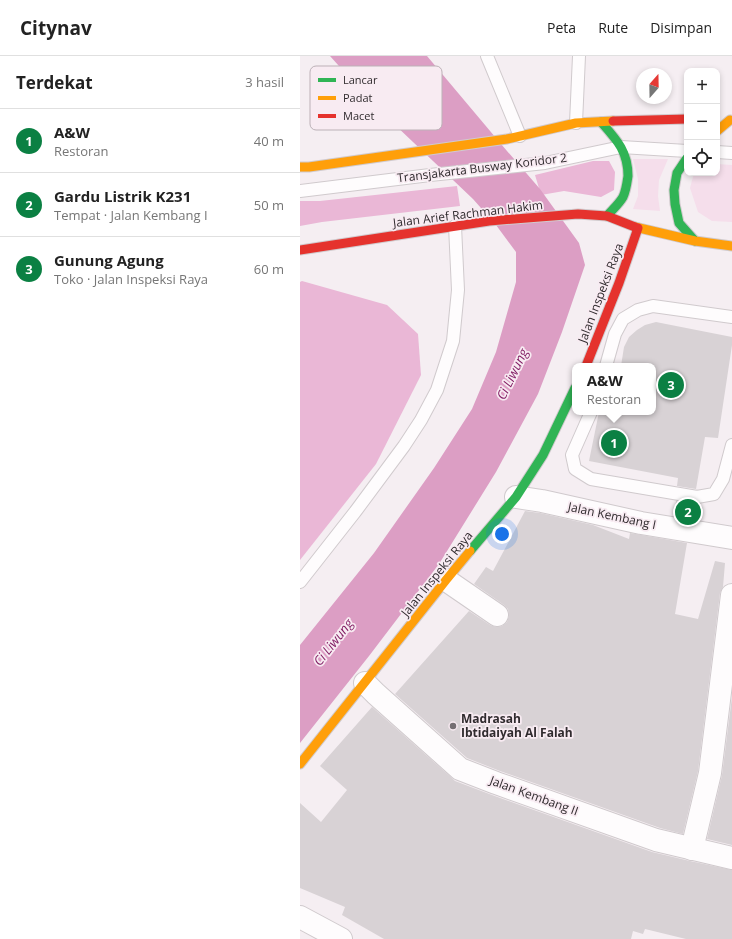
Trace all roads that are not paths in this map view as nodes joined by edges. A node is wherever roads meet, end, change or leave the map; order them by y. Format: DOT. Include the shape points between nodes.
graph roads {
  1 [pos="487,56"];
  2 [pos="579,56"];
  3 [pos="684,119"];
  4 [pos="720,120"];
  5 [pos="731,120"];
  6 [pos="601,122"];
  7 [pos="576,123"];
  8 [pos="720,129"];
  9 [pos="520,136"];
  10 [pos="621,147"];
  11 [pos="684,151"];
  12 [pos="720,152"];
  13 [pos="732,153"];
  14 [pos="684,162"];
  15 [pos="300,167"];
  16 [pos="300,191"];
  17 [pos="607,216"];
  18 [pos="455,226"];
  19 [pos="638,228"];
  20 [pos="696,241"];
  21 [pos="732,246"];
  22 [pos="300,250"];
  23 [pos="732,317"];
  24 [pos="587,363"];
  25 [pos="607,363"];
  26 [pos="572,394"];
  27 [pos="590,415"];
  28 [pos="732,445"];
  29 [pos="516,497"];
  30 [pos="732,538"];
  31 [pos="446,580"];
  32 [pos="300,582"];
  33 [pos="732,595"];
  34 [pos="497,615"];
  35 [pos="365,683"];
  36 [pos="300,764"];
  37 [pos="692,849"];
  38 [pos="732,858"];
  39 [pos="300,917"];
  40 [pos="342,939"];
  1 -- 9 [label="lane"];
  2 -- 7 [label="lane"];
  3 -- 6 [label="main road"];
  4 -- 5 [label="main road"];
  5 -- 8 [label="main road"];
  6 -- 7 [label="main road"];
  6 -- 10 [label="main road"];
  7 -- 9 [label="main road"];
  9 -- 15 [label="main road"];
  10 -- 11 [label="lane, Transjakarta Busway Koridor 2"];
  10 -- 16 [label="lane, Transjakarta Busway Koridor 2" via="545,163"];
  10 -- 17 [label="main road" via="625,154 628,181 623,196"];
  12 -- 13 [label="lane"];
  14 -- 20 [label="main road" via="677,173 675,204 679,223"];
  17 -- 18 [label="main road, Jalan Arief Rachman Hakim" via="578,214"];
  17 -- 19 [label="main road, Jalan Arief Rachman Hakim"];
  18 -- 22 [label="main road, Jalan Arief Rachman Hakim"];
  18 -- 32 [label="lane" via="458,290 453,340 437,390 404,446"];
  19 -- 20 [label="main road, Jalan Arief Rachman Hakim"];
  19 -- 24 [label="main road, Jalan Inspeksi Raya"];
  20 -- 21 [label="main road, Jalan Arief Rachman Hakim"];
  23 -- 25 [label="lane" via="653,306 638,310 624,319 614,334"];
  26 -- 29 [label="main road, Jalan Inspeksi Raya" via="543,455"];
  27 -- 28 [label="lane" via="572,455 575,469 591,479 697,497 714,494 723,479"];
  29 -- 30 [label="street, Jalan Kembang I"];
  29 -- 31 [label="main road, Jalan Inspeksi Raya"];
  31 -- 34 [label="street"];
  31 -- 35 [label="main road, Jalan Inspeksi Raya"];
  33 -- 37 [label="street" via="710,773"];
  35 -- 36 [label="main road, Jalan Inspeksi Raya"];
  35 -- 37 [label="street, Jalan Kembang II" via="460,769 656,840"];
  37 -- 38 [label="street, Jalan Kembang II"];
  39 -- 40 [label="street"];
}
